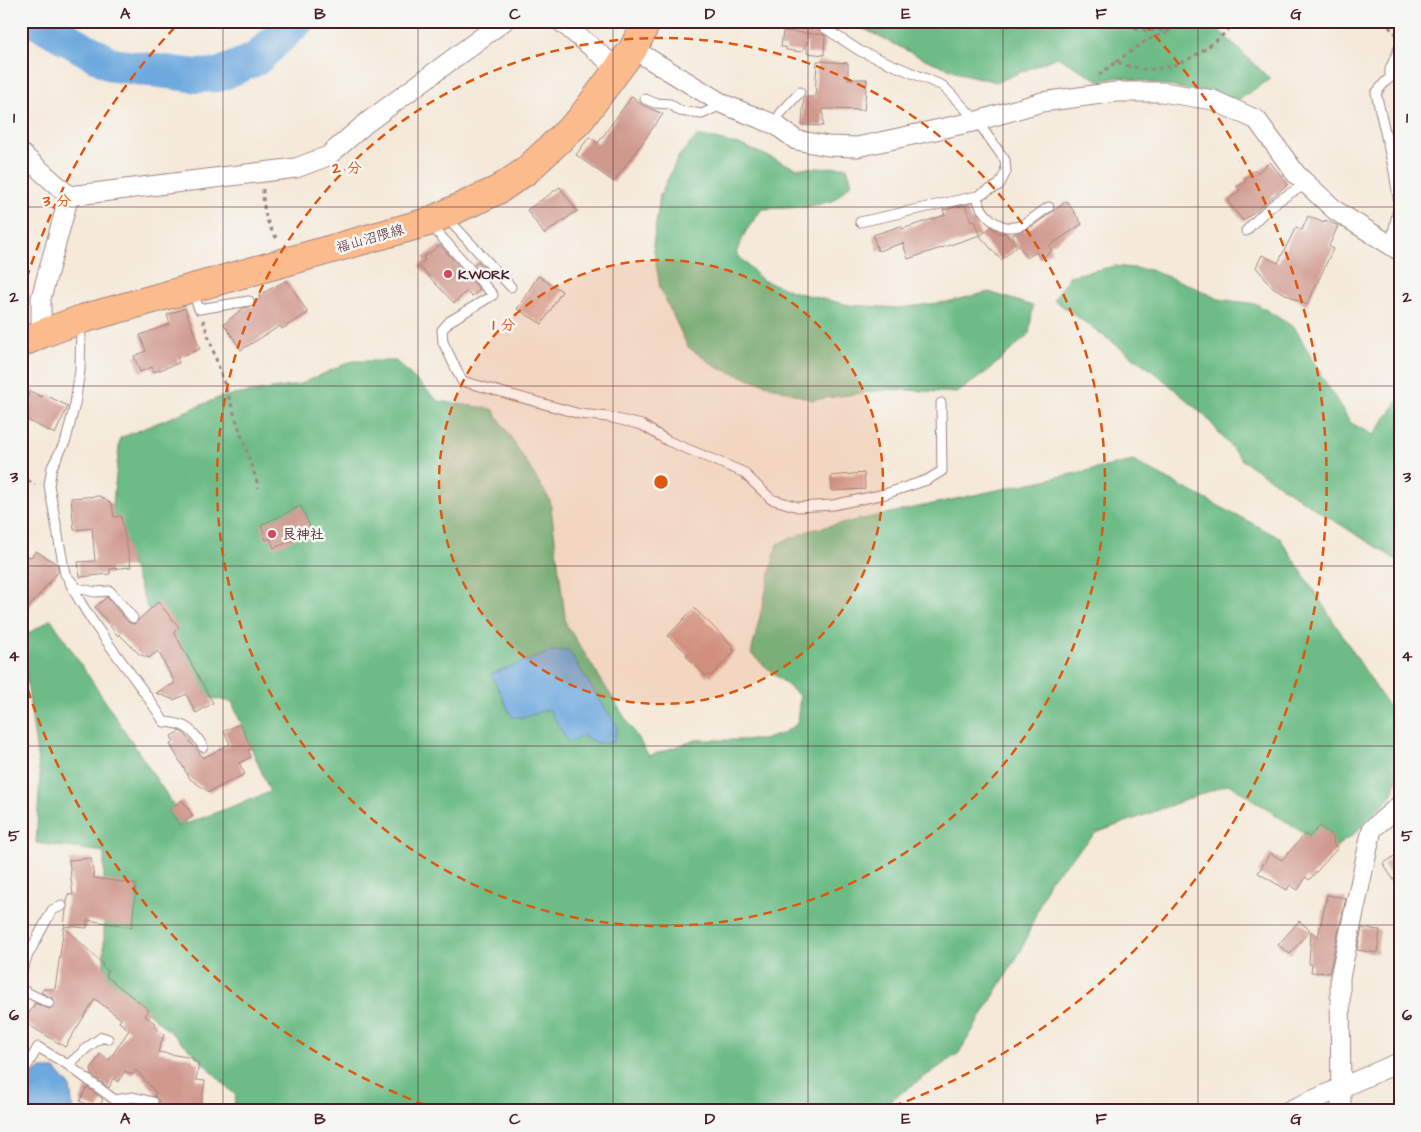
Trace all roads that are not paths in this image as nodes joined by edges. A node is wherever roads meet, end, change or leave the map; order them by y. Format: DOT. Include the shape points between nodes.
graph roads {
  1 [pos="504,21"];
  2 [pos="560,21"];
  3 [pos="647,21"];
  4 [pos="814,21"];
  5 [pos="1400,46"];
  6 [pos="625,59"];
  7 [pos="1400,70"];
  8 [pos="1390,78"];
  9 [pos="800,92"];
  10 [pos="645,99"];
  11 [pos="723,104"];
  12 [pos="977,121"];
  13 [pos="776,126"];
  14 [pos="21,153"];
  15 [pos="1307,184"];
  16 [pos="70,196"];
  17 [pos="977,196"];
  18 [pos="1049,207"];
  19 [pos="437,218"];
  20 [pos="860,222"];
  21 [pos="1246,231"];
  22 [pos="1399,251"];
  23 [pos="512,287"];
  24 [pos="195,299"];
  25 [pos="249,301"];
  26 [pos="82,319"];
  27 [pos="31,338"];
  28 [pos="941,403"];
  29 [pos="65,574"];
  30 [pos="133,618"];
  31 [pos="203,747"];
  32 [pos="1400,805"];
  33 [pos="62,906"];
  34 [pos="21,944"];
  35 [pos="28,954"];
  36 [pos="21,972"];
  37 [pos="22,990"];
  38 [pos="49,1003"];
  39 [pos="108,1039"];
  40 [pos="21,1051"];
  41 [pos="1400,1062"];
  42 [pos="68,1065"];
  43 [pos="24,1068"];
  44 [pos="1339,1090"];
  45 [pos="153,1102"];
  46 [pos="1288,1111"];
  47 [pos="1341,1111"];
  1 -- 16 [label="street" via="365,124 328,156 296,168"];
  2 -- 6 [label="street"];
  3 -- 6 [label="main road, 福山沼隈線"];
  4 -- 12 [label="lane" via="860,51 943,86"];
  5 -- 8 [label="lane" via="1390,69"];
  6 -- 11 [label="street"];
  6 -- 19 [label="main road, 福山沼隈線" via="578,121 526,171 498,190"];
  7 -- 8 [label="lane"];
  8 -- 22 [label="lane" via="1376,93 1399,204 1393,233"];
  9 -- 13 [label="lane" via="780,114"];
  10 -- 11 [label="lane" via="670,104 680,111 702,114"];
  11 -- 13 [label="street"];
  12 -- 13 [label="street" via="857,147 796,140"];
  12 -- 15 [label="street" via="1042,102 1116,92 1162,92 1213,100 1258,120 1296,174"];
  12 -- 17 [label="lane" via="1005,160 1006,172 1000,184"];
  14 -- 16 [label="street"];
  15 -- 21 [label="lane" via="1275,202"];
  15 -- 22 [label="street" via="1336,211"];
  16 -- 27 [label="street"];
  17 -- 18 [label="lane" via="978,207 993,222 1006,227 1020,226"];
  17 -- 20 [label="lane"];
  19 -- 23 [label="lane"];
  19 -- 24 [label="main road, 福山沼隈線" via="294,259"];
  19 -- 28 [label="lane" via="493,295 450,321 442,330 443,342 462,381 580,414 642,425 668,442 743,472 771,499 798,507 833,505 885,494 927,480 942,471"];
  24 -- 25 [label="lane"];
  24 -- 26 [label="main road, 福山沼隈線"];
  26 -- 27 [label="main road, 福山沼隈線"];
  26 -- 29 [label="lane" via="75,404 66,440 52,467 49,485"];
  29 -- 30 [label="lane" via="77,588 110,591"];
  29 -- 31 [label="lane" via="91,622 164,722 179,723 194,731"];
  32 -- 44 [label="street" via="1372,829 1342,967"];
  33 -- 35 [label="lane" via="52,910"];
  34 -- 35 [label="lane"];
  35 -- 36 [label="lane"];
  37 -- 38 [label="lane"];
  39 -- 42 [label="lane" via="102,1037"];
  40 -- 43 [label="lane"];
  41 -- 44 [label="street"];
  42 -- 43 [label="lane" via="38,1047"];
  42 -- 45 [label="lane" via="115,1100 133,1097"];
  44 -- 46 [label="street"];
  44 -- 47 [label="street"];
}
